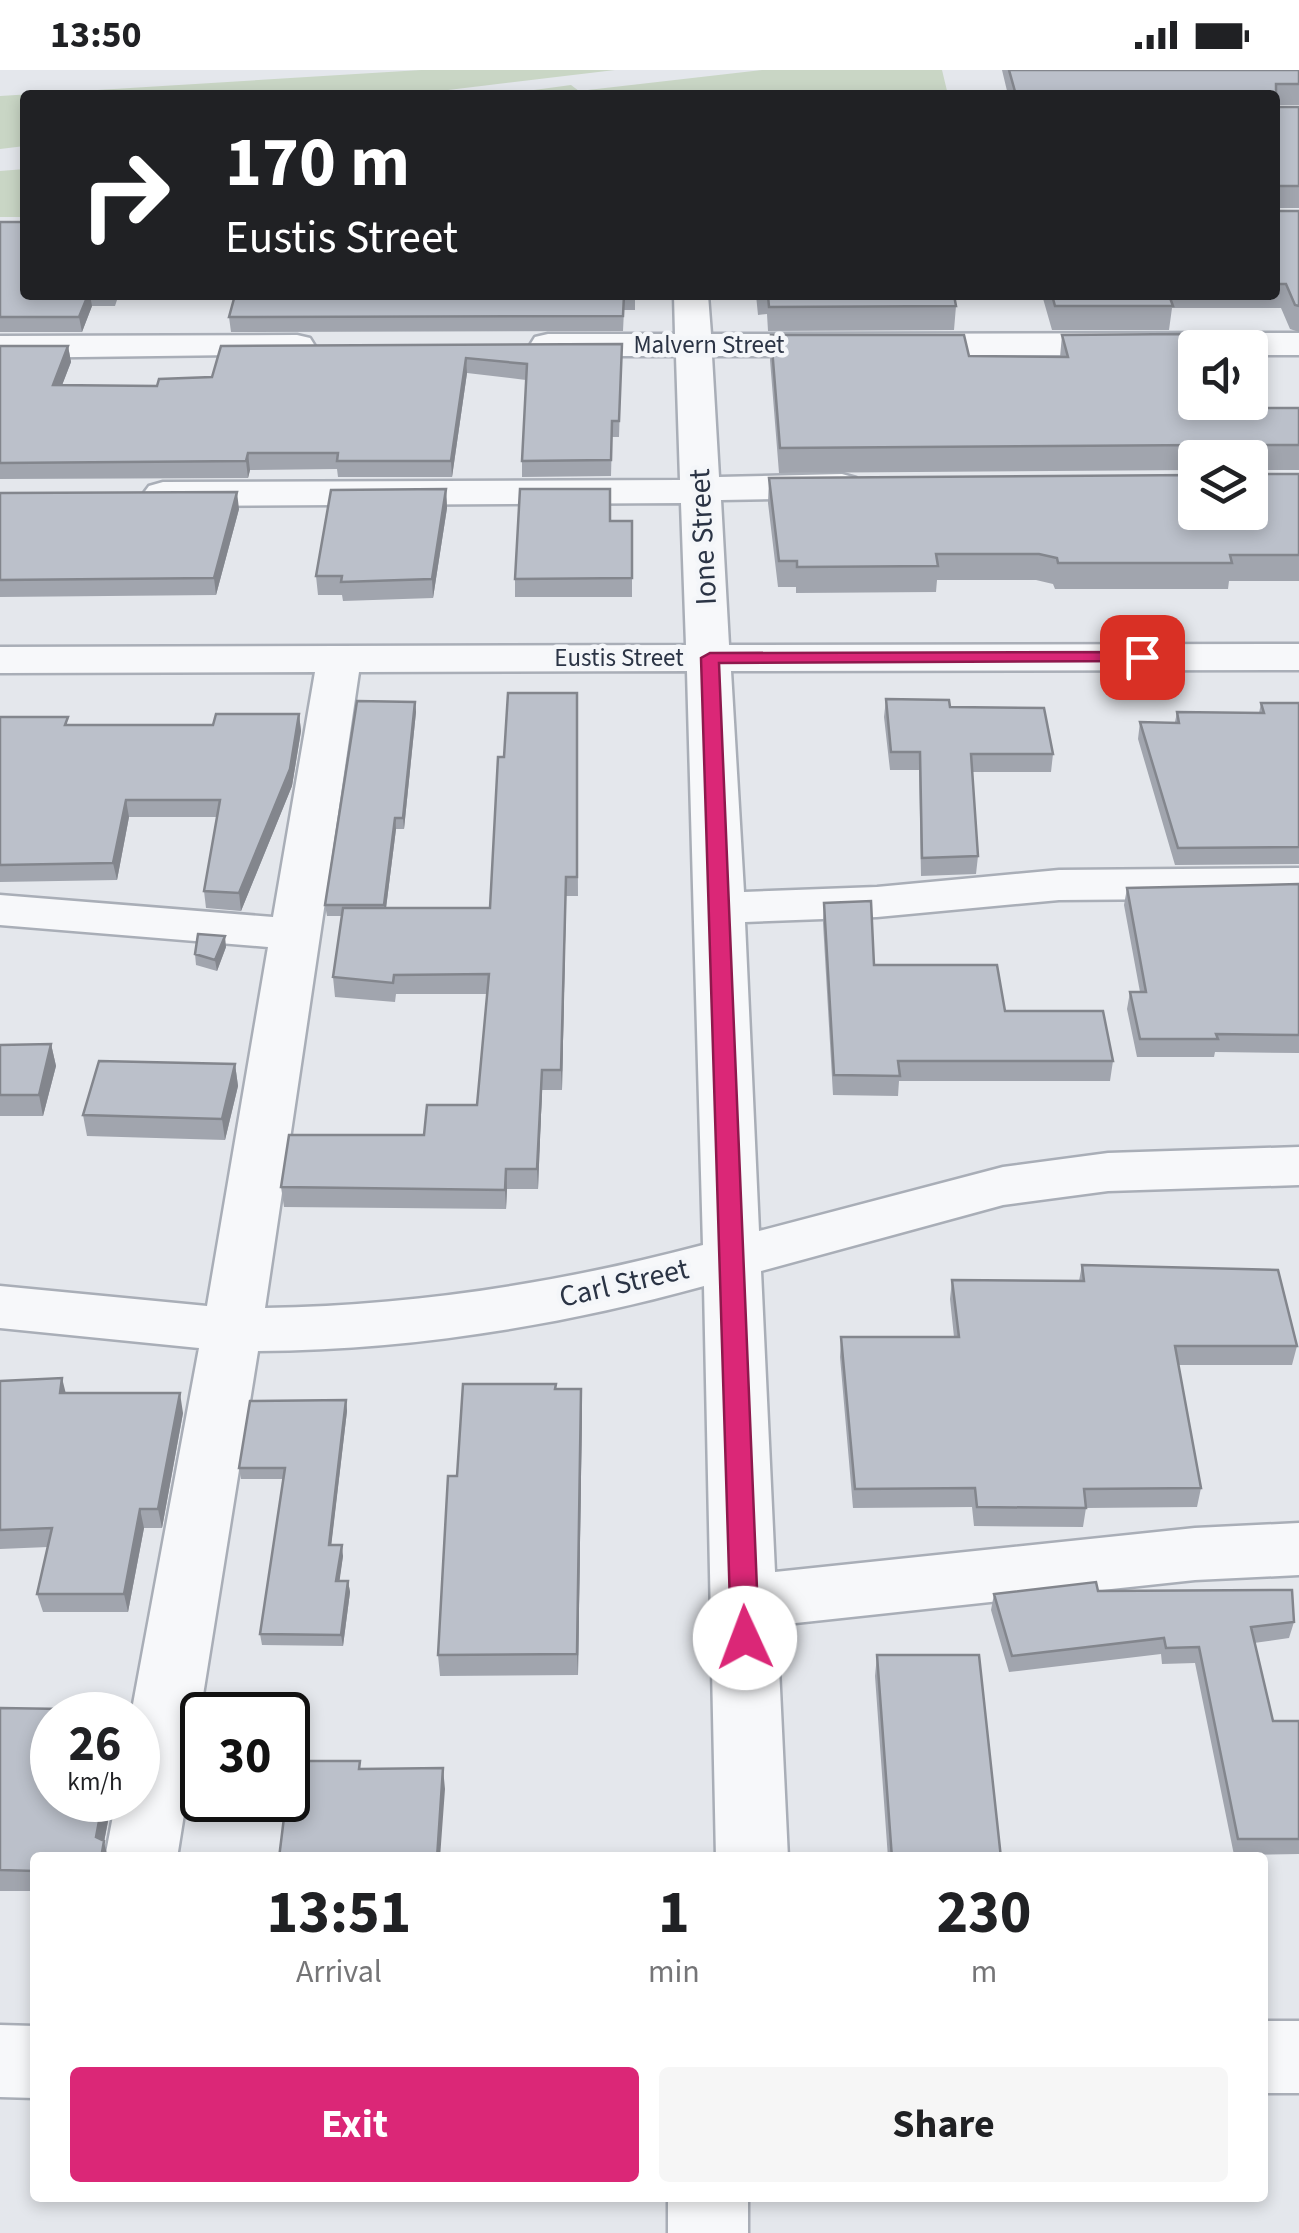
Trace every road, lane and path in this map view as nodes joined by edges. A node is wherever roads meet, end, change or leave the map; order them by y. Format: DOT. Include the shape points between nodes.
graph roads {
  1 [pos="692,320"];
  2 [pos="1299,344"];
  3 [pos="515,345"];
  4 [pos="337,346"];
  5 [pos="0,347"];
  6 [pos="880,486"];
  7 [pos="700,490"];
  8 [pos="120,494"];
  9 [pos="1299,657"];
  10 [pos="710,658"];
  11 [pos="339,659"];
  12 [pos="0,660"];
  13 [pos="1299,883"];
  14 [pos="720,908"];
  15 [pos="0,910"];
  16 [pos="294,934"];
  17 [pos="1299,1166"];
  18 [pos="729,1256"];
  19 [pos="0,1307"];
  20 [pos="232,1330"];
  21 [pos="1299,1549"];
  22 [pos="744,1602"];
  23 [pos="142,1852"];
  24 [pos="752,1852"];
  25 [pos="1268,2056"];
  26 [pos="1299,2056"];
  27 [pos="0,2062"];
  28 [pos="30,2062"];
  29 [pos="708,2202"];
  30 [pos="708,2233"];
  1 -- 2 [label="street, Malvern Street"];
  1 -- 3 [label="street, Malvern Street"];
  1 -- 7 [label="street, Ione Street"];
  4 -- 5 [label="street"];
  6 -- 7 [label="street"];
  7 -- 8 [label="street"];
  7 -- 10 [label="street, Ione Street"];
  9 -- 10 [label="street, Eustis Street"];
  10 -- 11 [label="street, Eustis Street"];
  10 -- 14 [label="street, Ione Street"];
  11 -- 12 [label="street, Eustis Street"];
  11 -- 16 [label="street"];
  13 -- 14 [label="street" via="1059,885"];
  14 -- 18 [label="street, Ione Street"];
  15 -- 16 [label="street"];
  16 -- 20 [label="street"];
  17 -- 18 [label="street, Carl Street" via="1108,1172 1002,1186"];
  18 -- 20 [label="street, Carl Street" via="635,1284 466,1315"];
  18 -- 22 [label="street, Ione Street"];
  19 -- 20 [label="street, Carl Street"];
  20 -- 23 [label="street"];
  21 -- 22 [label="street" via="1194,1554"];
  22 -- 24 [label="street, Ione Street"];
  25 -- 26 [label="street"];
  27 -- 28 [label="street"];
  29 -- 30 [label="street"];
}
